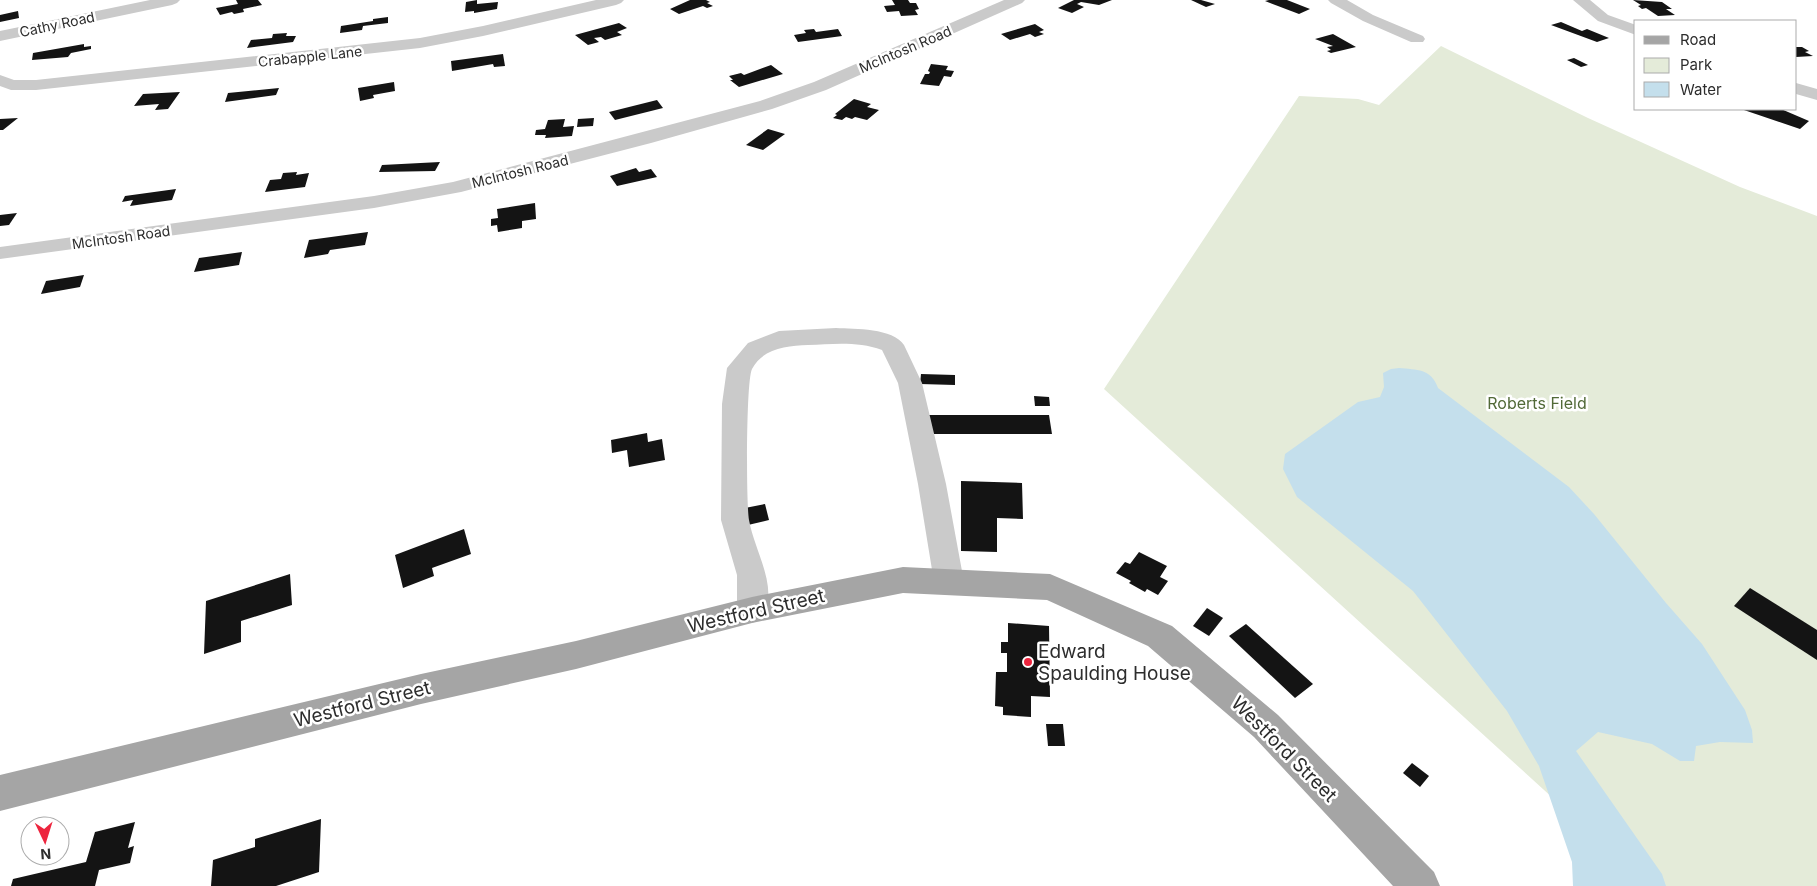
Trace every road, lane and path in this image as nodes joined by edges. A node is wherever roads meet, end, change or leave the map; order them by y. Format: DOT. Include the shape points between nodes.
graph roads {
  1 [pos="172,0"];
  2 [pos="616,0"];
  3 [pos="1017,0"];
  4 [pos="1336,0"];
  5 [pos="1581,0"];
  6 [pos="1634,29"];
  7 [pos="0,36"];
  8 [pos="1416,39"];
  9 [pos="0,80"];
  10 [pos="1797,88"];
  11 [pos="1817,96"];
  12 [pos="0,253"];
  13 [pos="949,582"];
  14 [pos="752,610"];
  15 [pos="0,793"];
  16 [pos="1420,886"];
  1 -- 7 [label="street, Cathy Road"];
  2 -- 9 [label="street, Crabapple Lane" via="482,31 378,48 36,86 11,85"];
  3 -- 12 [label="street, McIntosh Road" via="820,86 766,105 454,188 374,202"];
  4 -- 8 [label="street"];
  5 -- 6 [label="street" via="1603,18"];
  10 -- 11 [label="street"];
  13 -- 14 [label="main road, Westford Street" via="904,580"];
  13 -- 14 [label="street" via="910,383 892,345 870,337 779,340 756,349 739,368 735,404 735,520 752,575"];
  13 -- 16 [label="main road, Westford Street" via="1050,588 1160,636 1266,726"];
  14 -- 15 [label="main road, Westford Street"];
}
